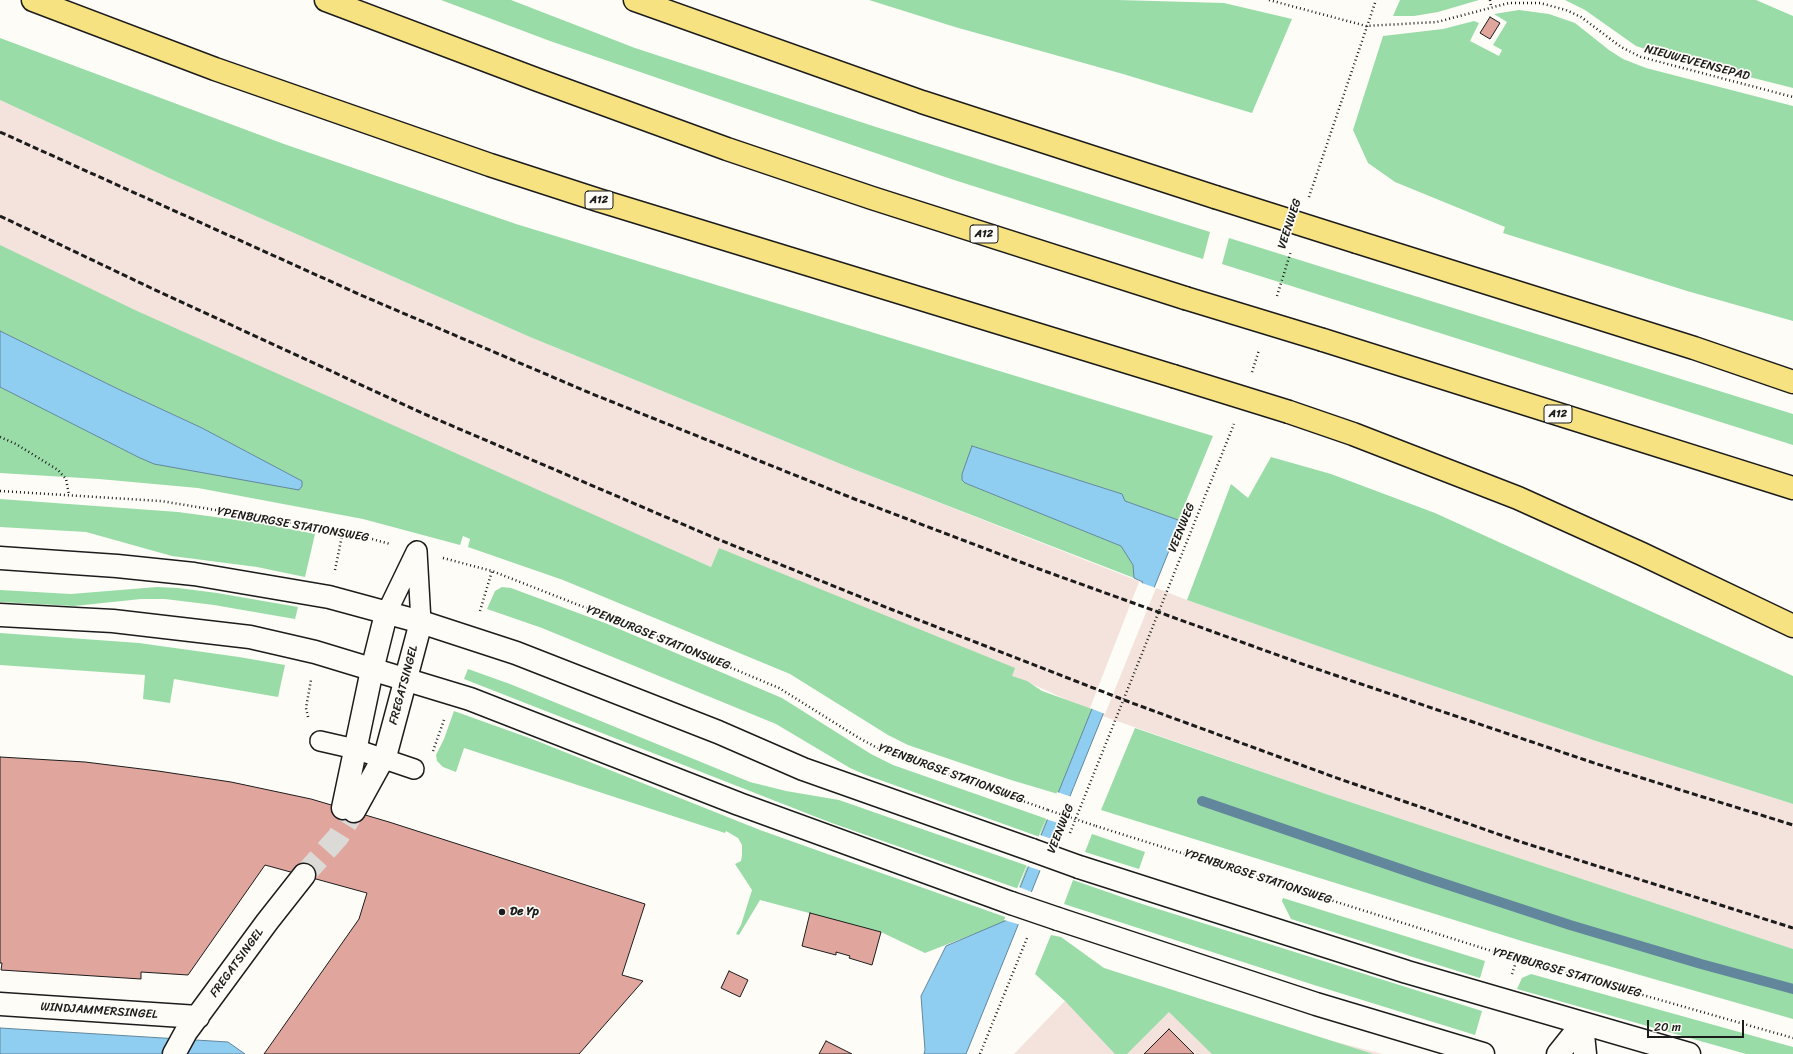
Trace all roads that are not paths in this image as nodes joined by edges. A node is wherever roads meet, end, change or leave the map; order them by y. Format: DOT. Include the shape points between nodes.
graph roads {
  1 [pos="34,0"];
  2 [pos="326,0"];
  3 [pos="634,0"];
  4 [pos="1694,348"];
  5 [pos="1793,367"];
  6 [pos="1793,382"];
  7 [pos="1793,488"];
  8 [pos="0,558"];
  9 [pos="386,614"];
  10 [pos="0,615"];
  11 [pos="421,622"];
  12 [pos="1793,626"];
  13 [pos="372,670"];
  14 [pos="406,679"];
  15 [pos="320,741"];
  16 [pos="355,749"];
  17 [pos="383,758"];
  18 [pos="414,769"];
  19 [pos="304,875"];
  20 [pos="0,1004"];
  21 [pos="1582,1024"];
  22 [pos="192,1025"];
  23 [pos="174,1054"];
  24 [pos="1483,1054"];
  25 [pos="1558,1054"];
  26 [pos="1585,1054"];
  27 [pos="1689,1054"];
  1 -- 12 [label="highway, A12, bridge" via="215,69 490,165 1353,434 1518,498"];
  2 -- 7 [label="highway, A12, bridge" via="727,149 872,198"];
  3 -- 4 [label="highway, bridge" via="915,99 1215,197"];
  4 -- 5 [label="highway"];
  4 -- 6 [label="highway"];
  8 -- 9 [label="main road" via="194,574 329,597"];
  9 -- 11 [label="main road"];
  9 -- 11 [label="lane" via="417,551"];
  9 -- 13 [label="main road, FREGATSINGEL"];
  10 -- 13 [label="main road" via="113,621 250,637 315,652"];
  11 -- 14 [label="main road, FREGATSINGEL"];
  11 -- 21 [label="main road, bridge" via="516,653 718,732 803,769 1079,867 1322,946"];
  13 -- 14 [label="main road"];
  13 -- 16 [label="main road, FREGATSINGEL"];
  14 -- 17 [label="main road, FREGATSINGEL" via="393,731"];
  14 -- 24 [label="main road, bridge" via="470,699 746,807 1058,919 1316,1004"];
  15 -- 16 [label="lane"];
  16 -- 17 [label="lane"];
  16 -- 17 [label="main road, FREGATSINGEL" via="348,810"];
  17 -- 18 [label="lane"];
  19 -- 22 [label="main road, FREGATSINGEL"];
  20 -- 22 [label="main road, WINDJAMMERSINGEL"];
  21 -- 25 [label="main road"];
  21 -- 26 [label="main road"];
  21 -- 27 [label="main road"];
  22 -- 23 [label="main road, FREGATSINGEL"];
}
